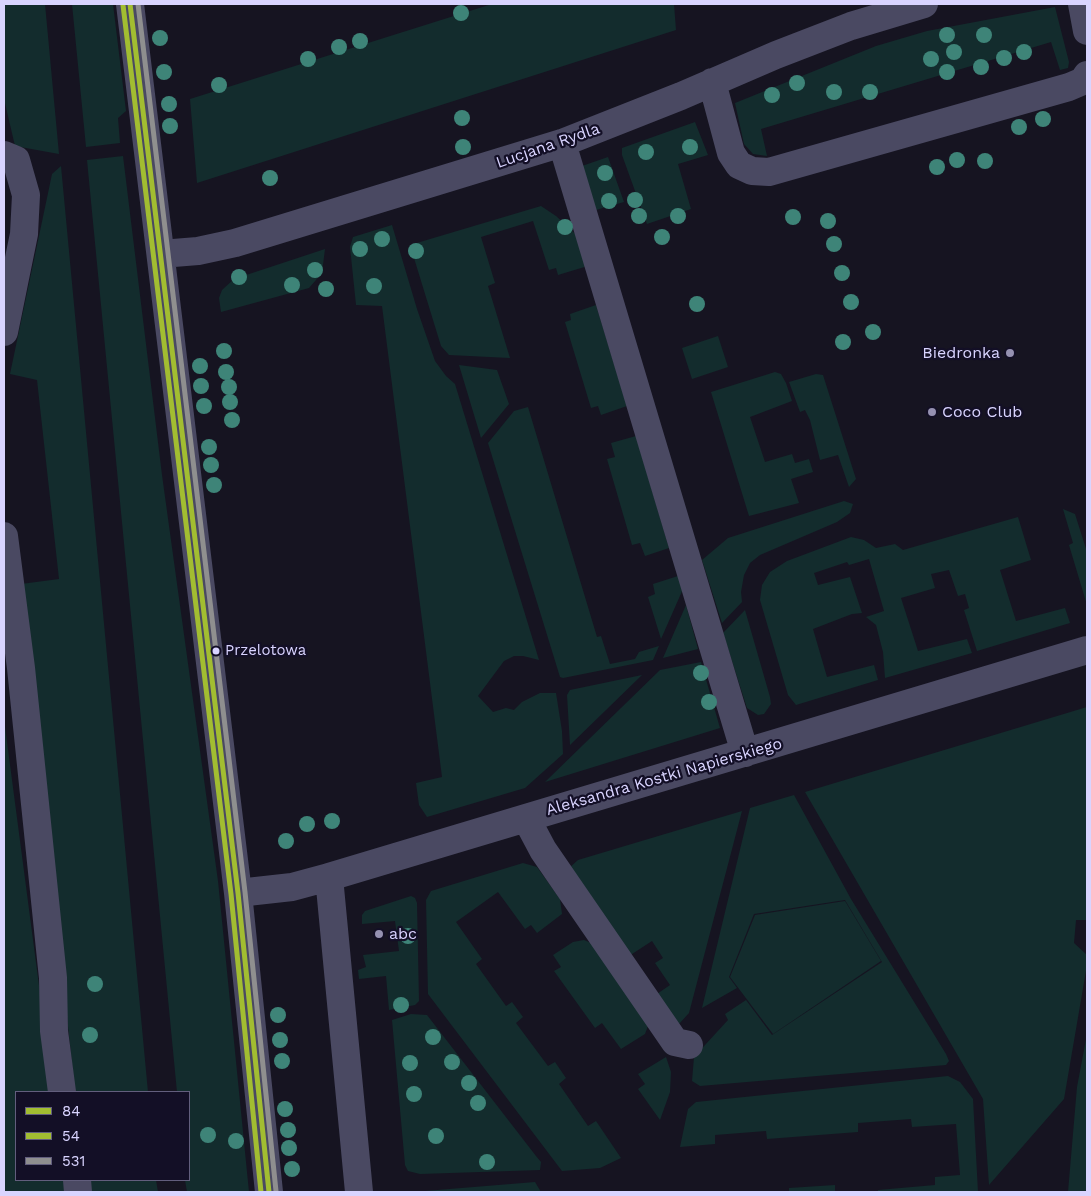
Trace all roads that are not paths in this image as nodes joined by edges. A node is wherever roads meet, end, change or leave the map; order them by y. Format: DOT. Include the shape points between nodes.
graph roads {
  1 [pos="130,4"];
  2 [pos="924,4"];
  3 [pos="1082,4"];
  4 [pos="1087,31"];
  5 [pos="1087,75"];
  6 [pos="712,82"];
  7 [pos="562,143"];
  8 [pos="4,155"];
  9 [pos="162,254"];
  10 [pos="4,332"];
  11 [pos="4,536"];
  12 [pos="1087,650"];
  13 [pos="745,754"];
  14 [pos="526,818"];
  15 [pos="329,877"];
  16 [pos="238,893"];
  17 [pos="689,1045"];
  18 [pos="62,1091"];
  19 [pos="269,1192"];
  20 [pos="359,1192"];
  1 -- 9 [label="street"];
  2 -- 6 [label="street, Lucjana Rydla" via="852,26"];
  3 -- 4 [label="street"];
  5 -- 6 [label="street" via="1083,81 1069,87 769,172 752,171 738,165 731,153"];
  6 -- 7 [label="street, Lucjana Rydla"];
  7 -- 9 [label="street, Lucjana Rydla" via="235,243"];
  7 -- 13 [label="street"];
  8 -- 10 [label="street" via="16,160 26,195 24,234"];
  9 -- 16 [label="street"];
  11 -- 18 [label="street" via="21,668"];
  12 -- 13 [label="street, Aleksandra Kostki Napierskiego"];
  13 -- 14 [label="street, Aleksandra Kostki Napierskiego"];
  14 -- 15 [label="street, Aleksandra Kostki Napierskiego"];
  14 -- 17 [label="street" via="543,850 675,1042"];
  15 -- 16 [label="street, Aleksandra Kostki Napierskiego" via="292,887"];
  15 -- 20 [label="street"];
  16 -- 19 [label="street"];
}
